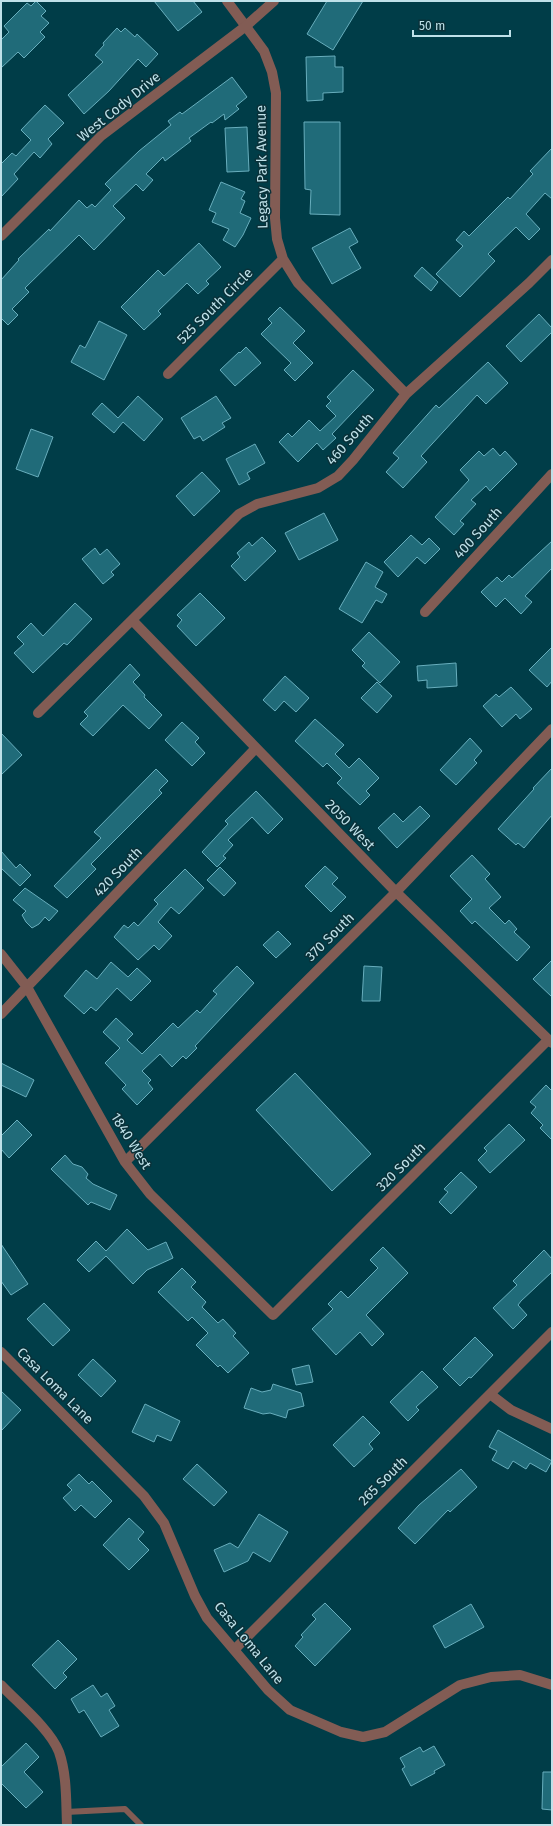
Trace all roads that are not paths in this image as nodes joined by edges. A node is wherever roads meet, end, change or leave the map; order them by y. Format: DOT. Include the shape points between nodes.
graph roads {
  1 [pos="227,1"];
  2 [pos="274,1"];
  3 [pos="246,26"];
  4 [pos="1,236"];
  5 [pos="283,259"];
  6 [pos="552,260"];
  7 [pos="168,374"];
  8 [pos="406,394"];
  9 [pos="552,474"];
  10 [pos="425,612"];
  11 [pos="133,621"];
  12 [pos="38,714"];
  13 [pos="552,729"];
  14 [pos="255,748"];
  15 [pos="396,892"];
  16 [pos="1,954"];
  17 [pos="27,987"];
  18 [pos="1,1014"];
  19 [pos="550,1042"];
  20 [pos="125,1162"];
  21 [pos="273,1314"];
  22 [pos="552,1332"];
  23 [pos="1,1352"];
  24 [pos="490,1394"];
  25 [pos="552,1429"];
  26 [pos="234,1650"];
  27 [pos="1,1685"];
  28 [pos="552,1685"];
  29 [pos="66,1812"];
  30 [pos="67,1825"];
  31 [pos="141,1825"];
  1 -- 3 [label="street, Legacy Park Avenue"];
  2 -- 3 [label="street, West Cody Drive"];
  3 -- 4 [label="street, West Cody Drive" via="101,136"];
  3 -- 5 [label="street, Legacy Park Avenue" via="264,51 272,72 275,218 277,239"];
  5 -- 7 [label="street, 525 South Circle"];
  5 -- 8 [label="street, Legacy Park Avenue" via="298,283"];
  6 -- 8 [label="street, 460 South"];
  8 -- 11 [label="street, 460 South" via="338,476 318,488 257,504 239,514"];
  9 -- 10 [label="street, 400 South"];
  11 -- 12 [label="street, 460 South"];
  11 -- 14 [label="street, 2050 West"];
  13 -- 15 [label="street, 370 South"];
  14 -- 15 [label="street, 2050 West"];
  14 -- 17 [label="street, 420 South"];
  15 -- 19 [label="street, 2050 West"];
  15 -- 20 [label="street, 370 South"];
  16 -- 17 [label="street, 1840 West"];
  17 -- 18 [label="street, 420 South"];
  17 -- 20 [label="street, 1840 West"];
  19 -- 21 [label="street, 320 South"];
  20 -- 21 [label="street, 1840 West" via="150,1194"];
  22 -- 24 [label="street, 265 South"];
  23 -- 26 [label="street, Casa Loma Lane" via="144,1496 164,1523 204,1612"];
  24 -- 25 [label="street" via="511,1410"];
  24 -- 26 [label="street, 265 South"];
  26 -- 28 [label="street, Casa Loma Lane" via="268,1690 290,1710 341,1732 363,1736 385,1732 460,1685 491,1677 520,1675"];
  27 -- 29 [label="street" via="44,1728 58,1751 65,1776"];
  29 -- 30 [label="street"];
  29 -- 31 [label="lane" via="125,1809"];
}
